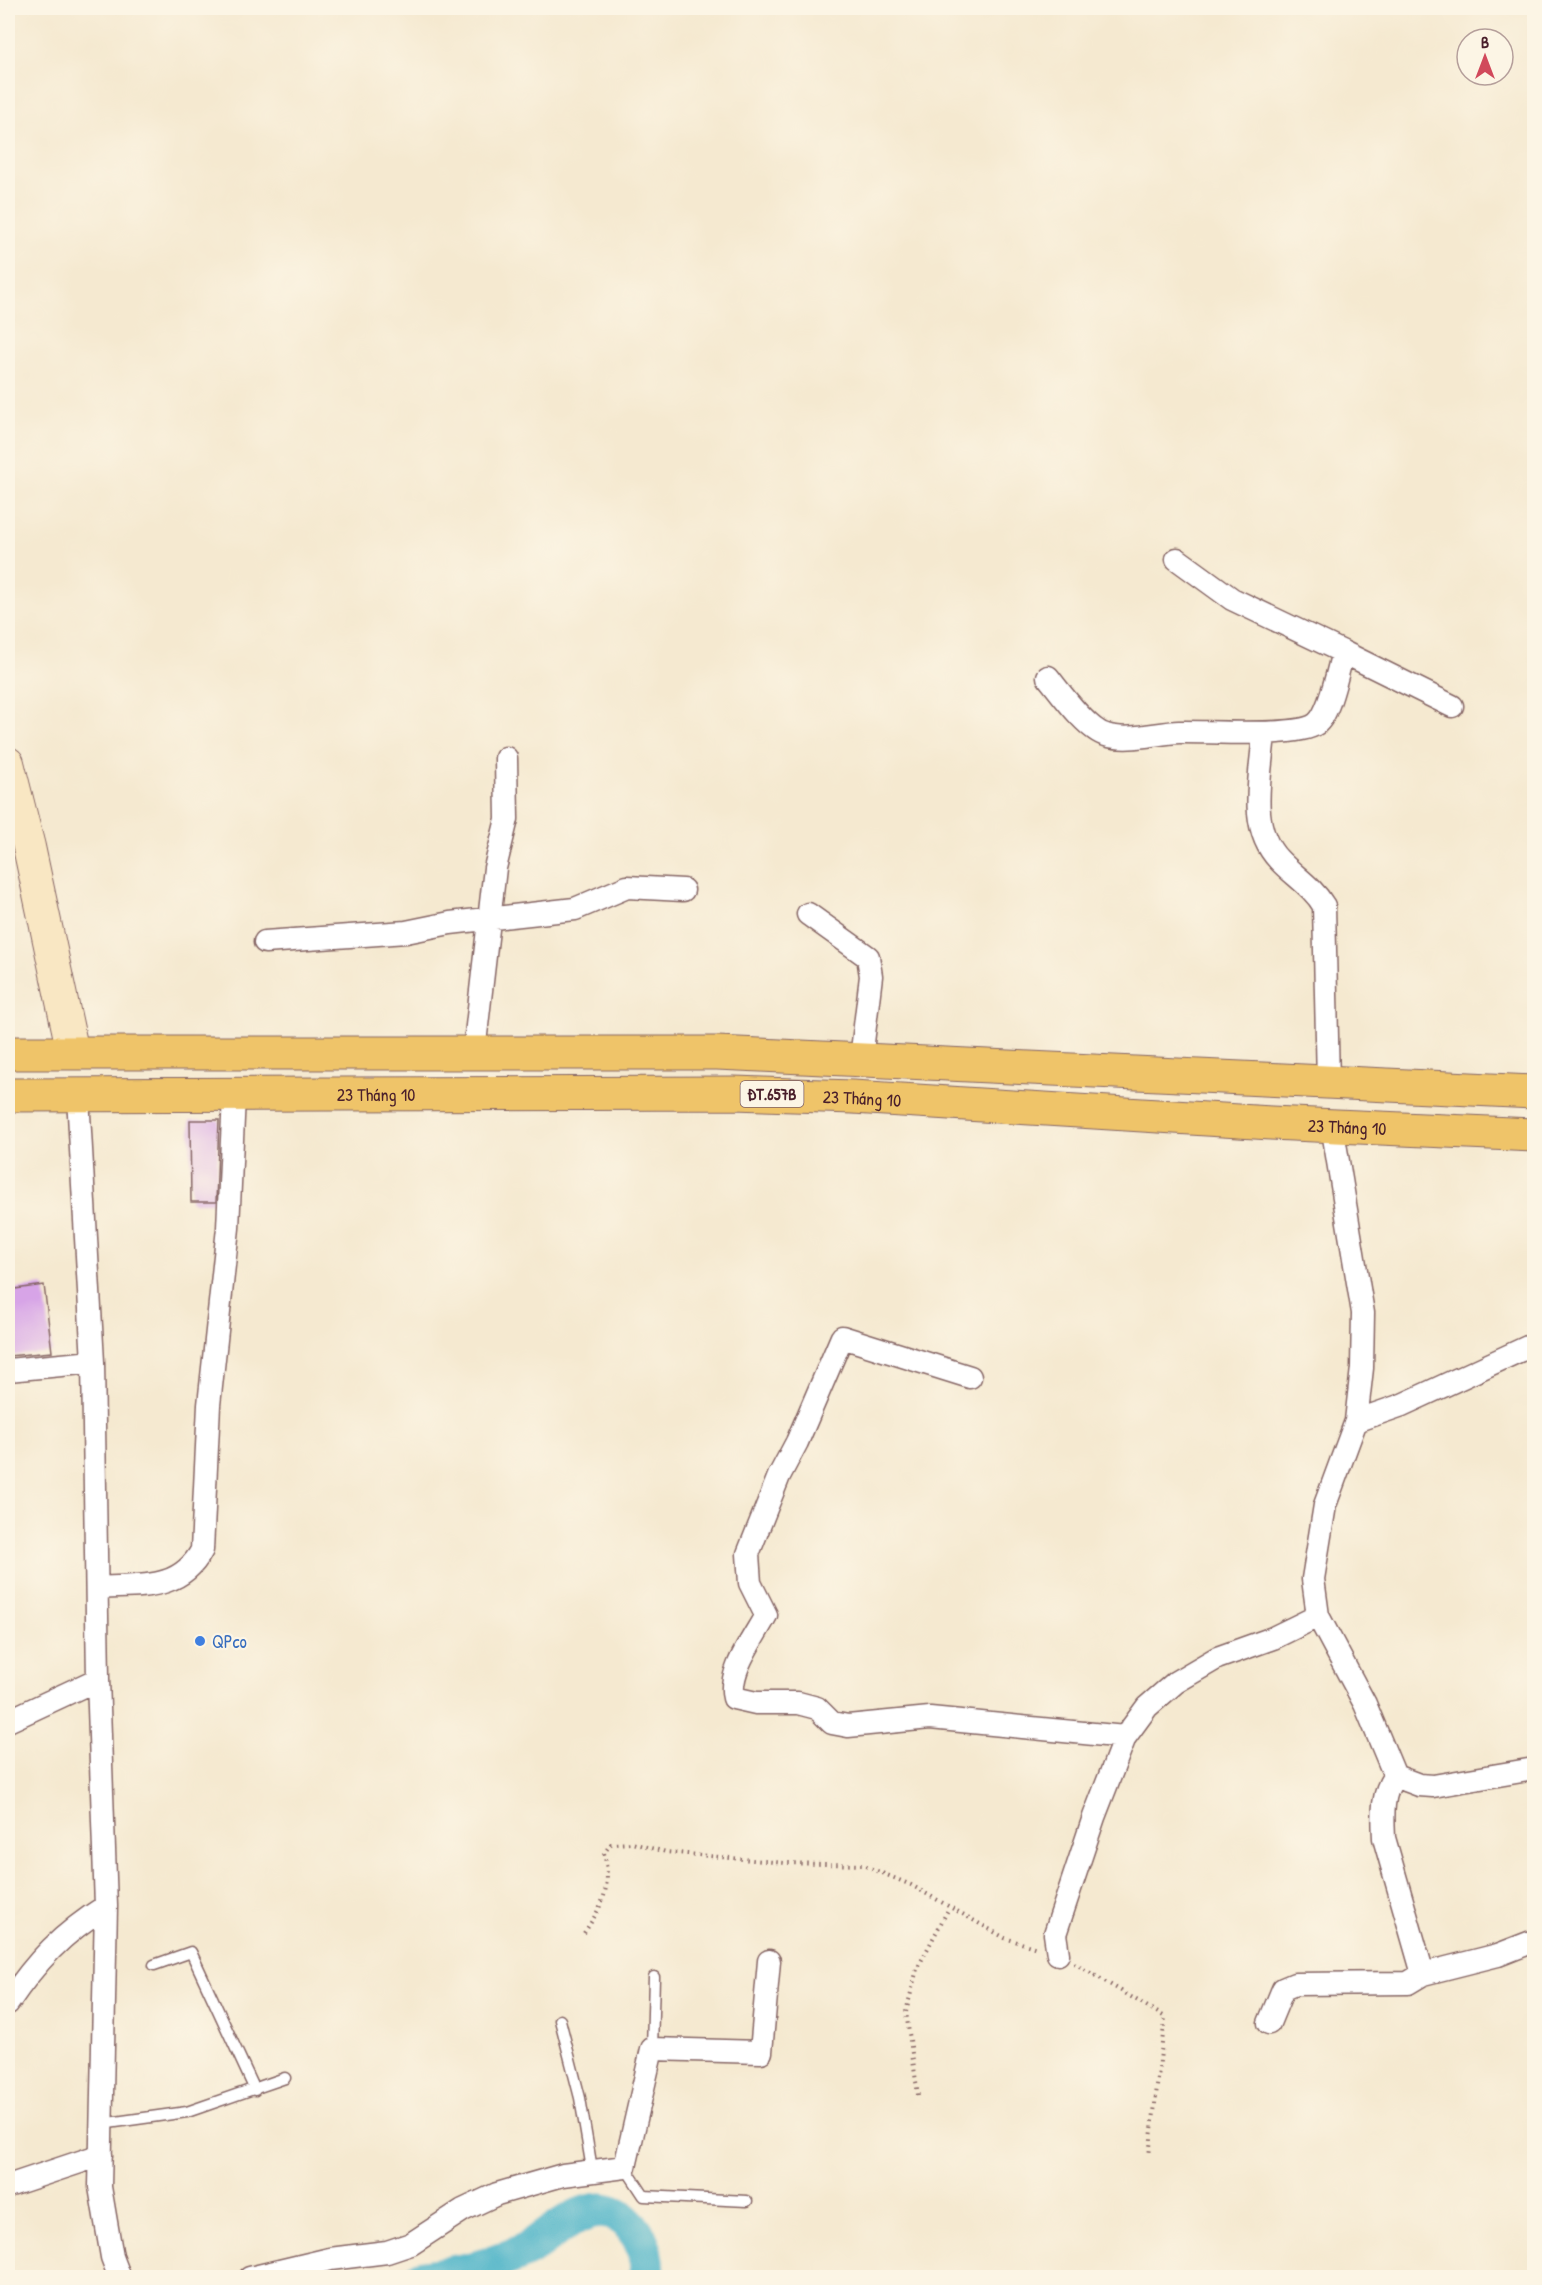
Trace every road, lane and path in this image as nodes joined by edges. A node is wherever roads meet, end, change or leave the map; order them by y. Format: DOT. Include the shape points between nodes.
graph roads {
  1 [pos="1177,559"];
  2 [pos="1344,652"];
  3 [pos="1048,677"];
  4 [pos="1452,705"];
  5 [pos="1264,733"];
  6 [pos="506,758"];
  7 [pos="8,763"];
  8 [pos="683,890"];
  9 [pos="808,914"];
  10 [pos="488,918"];
  11 [pos="265,942"];
  12 [pos="474,1052"];
  13 [pos="8,1053"];
  14 [pos="73,1053"];
  15 [pos="861,1059"];
  16 [pos="1328,1082"];
  17 [pos="1534,1092"];
  18 [pos="8,1095"];
  19 [pos="78,1096"];
  20 [pos="234,1096"];
  21 [pos="1332,1125"];
  22 [pos="1534,1135"];
  23 [pos="1534,1344"];
  24 [pos="93,1362"];
  25 [pos="8,1370"];
  26 [pos="970,1377"];
  27 [pos="1356,1422"];
  28 [pos="97,1588"];
  29 [pos="1318,1616"];
  30 [pos="98,1679"];
  31 [pos="8,1721"];
  32 [pos="1125,1737"];
  33 [pos="1534,1769"];
  34 [pos="1395,1776"];
  35 [pos="106,1906"];
  36 [pos="950,1908"];
  37 [pos="584,1933"];
  38 [pos="1534,1941"];
  39 [pos="1058,1954"];
  40 [pos="769,1961"];
  41 [pos="154,1965"];
  42 [pos="1423,1974"];
  43 [pos="654,1977"];
  44 [pos="8,2003"];
  45 [pos="560,2020"];
  46 [pos="1269,2023"];
  47 [pos="652,2049"];
  48 [pos="285,2078"];
  49 [pos="255,2090"];
  50 [pos="918,2095"];
  51 [pos="101,2124"];
  52 [pos="101,2155"];
  53 [pos="1149,2156"];
  54 [pos="625,2167"];
  55 [pos="592,2169"];
  56 [pos="8,2186"];
  57 [pos="747,2201"];
  58 [pos="120,2277"];
  59 [pos="250,2277"];
  1 -- 2 [label="street" via="1232,599"];
  2 -- 4 [label="street"];
  2 -- 5 [label="street" via="1324,712 1316,724"];
  3 -- 5 [label="street" via="1092,727 1105,735"];
  5 -- 16 [label="street" via="1259,828 1270,850 1317,893 1323,906"];
  6 -- 10 [label="street" via="507,819"];
  7 -- 14 [label="street"];
  8 -- 10 [label="street" via="627,887 575,909"];
  9 -- 15 [label="street" via="868,957 871,976"];
  10 -- 11 [label="street" via="406,932"];
  10 -- 12 [label="street"];
  12 -- 14 [label="main road, ĐT.657B"];
  12 -- 15 [label="main road, ĐT.657B" via="717,1053"];
  13 -- 14 [label="main road, ĐT.657B"];
  14 -- 19 [label="main road"];
  15 -- 16 [label="main road, ĐT.657B"];
  16 -- 17 [label="main road, ĐT.657B"];
  16 -- 21 [label="main road"];
  18 -- 19 [label="main road, 23 Tháng 10 / ĐT.657B"];
  19 -- 20 [label="main road, 23 Tháng 10 / ĐT.657B"];
  19 -- 24 [label="street"];
  20 -- 21 [label="main road, 23 Tháng 10 / ĐT.657B" via="795,1095"];
  20 -- 28 [label="street" via="228,1228 209,1405 202,1550 194,1565 176,1580"];
  21 -- 22 [label="main road, 23 Tháng 10 / ĐT.657B"];
  21 -- 27 [label="street" via="1363,1313"];
  23 -- 27 [label="street"];
  24 -- 25 [label="street"];
  24 -- 28 [label="street"];
  26 -- 32 [label="street" via="842,1336 748,1554 750,1583 766,1615 738,1665 731,1689 734,1698 756,1703 798,1703 817,1708 832,1723 848,1726 930,1718"];
  27 -- 29 [label="street" via="1318,1534 1313,1579"];
  28 -- 30 [label="street"];
  29 -- 32 [label="street" via="1273,1638 1217,1658 1176,1682 1147,1707"];
  29 -- 34 [label="street" via="1365,1704"];
  30 -- 31 [label="street"];
  30 -- 35 [label="street"];
  32 -- 39 [label="street" via="1061,1909 1055,1934"];
  33 -- 34 [label="street" via="1433,1786"];
  34 -- 42 [label="street" via="1384,1804 1384,1838"];
  35 -- 44 [label="street" via="74,1926 46,1952"];
  35 -- 51 [label="street"];
  36 -- 37 [label="path" via="911,1885 863,1865 785,1863 666,1852 632,1843 611,1844 604,1852 609,1874 606,1891 599,1911"];
  36 -- 39 [label="path" via="1005,1938"];
  36 -- 50 [label="path" via="916,1969 906,2012"];
  38 -- 42 [label="street" via="1498,1955"];
  39 -- 53 [label="path" via="1165,2017"];
  40 -- 47 [label="street" via="761,2052"];
  41 -- 49 [label="lane" via="191,1952"];
  42 -- 46 [label="street" via="1408,1983 1294,1984 1283,1989"];
  43 -- 47 [label="lane"];
  45 -- 55 [label="lane" via="580,2098"];
  47 -- 54 [label="street"];
  48 -- 49 [label="lane"];
  49 -- 51 [label="lane" via="188,2112"];
  51 -- 52 [label="street"];
  52 -- 56 [label="street"];
  52 -- 58 [label="street" via="103,2210"];
  54 -- 55 [label="street"];
  54 -- 57 [label="lane" via="644,2196"];
  55 -- 59 [label="street" via="497,2194 463,2210 411,2244 387,2252 330,2259"];
}
